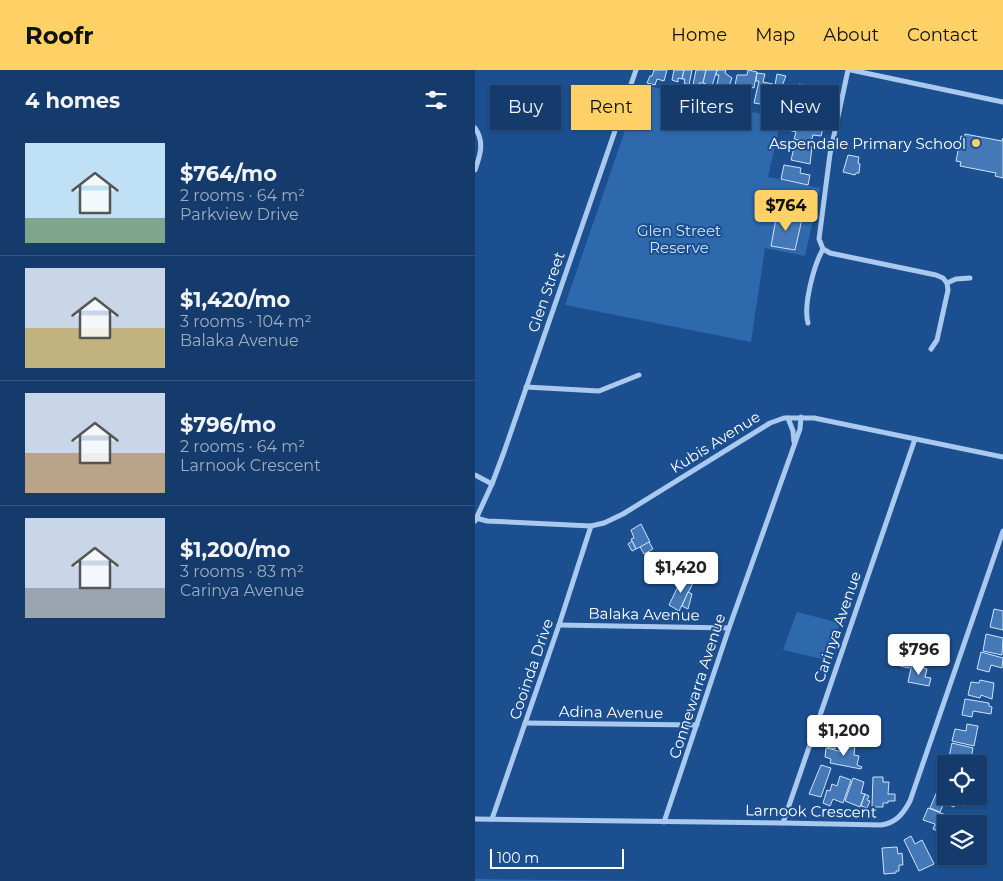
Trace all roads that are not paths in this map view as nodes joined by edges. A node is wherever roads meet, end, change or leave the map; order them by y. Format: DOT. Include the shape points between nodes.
graph roads {
  1 [pos="636,70"];
  2 [pos="849,70"];
  3 [pos="1003,102"];
  4 [pos="475,128"];
  5 [pos="475,170"];
  6 [pos="823,249"];
  7 [pos="970,278"];
  8 [pos="947,283"];
  9 [pos="808,322"];
  10 [pos="931,349"];
  11 [pos="639,375"];
  12 [pos="526,387"];
  13 [pos="801,417"];
  14 [pos="788,418"];
  15 [pos="915,439"];
  16 [pos="794,445"];
  17 [pos="1003,458"];
  18 [pos="475,475"];
  19 [pos="492,484"];
  20 [pos="476,519"];
  21 [pos="591,526"];
  22 [pos="1003,531"];
  23 [pos="559,625"];
  24 [pos="729,628"];
  25 [pos="525,723"];
  26 [pos="697,725"];
  27 [pos="492,819"];
  28 [pos="475,820"];
  29 [pos="664,822"];
  30 [pos="783,823"];
  1 -- 12 [label="street, Glen Street"];
  2 -- 3 [label="street"];
  2 -- 6 [label="street" via="830,154 819,239"];
  4 -- 5 [label="street" via="482,150"];
  6 -- 8 [label="street" via="937,275"];
  6 -- 9 [label="street" via="814,269 805,314"];
  7 -- 8 [label="street"];
  8 -- 10 [label="street" via="937,340"];
  11 -- 12 [label="street" via="599,391"];
  12 -- 19 [label="street, Glen Street"];
  13 -- 14 [label="street, Kubis Avenue"];
  13 -- 15 [label="street, Kubis Avenue"];
  13 -- 16 [label="street, Connewarra Avenue"];
  14 -- 16 [label="street"];
  14 -- 21 [label="street, Kubis Avenue" via="770,422 623,514"];
  15 -- 17 [label="street, Kubis Avenue"];
  15 -- 30 [label="street, Carinya Avenue"];
  16 -- 24 [label="street, Connewarra Avenue"];
  18 -- 19 [label="street"];
  19 -- 20 [label="street, Glen Street"];
  20 -- 21 [label="street, Kubis Avenue"];
  21 -- 23 [label="street, Cooinda Drive"];
  22 -- 30 [label="street, Larnook Crescent" via="905,812 881,826"];
  23 -- 24 [label="street, Balaka Avenue"];
  23 -- 25 [label="street, Cooinda Drive"];
  24 -- 26 [label="street, Connewarra Avenue"];
  25 -- 26 [label="street, Adina Avenue"];
  25 -- 27 [label="street, Cooinda Drive"];
  26 -- 29 [label="street, Connewarra Avenue"];
  27 -- 28 [label="street, Larnook Crescent"];
  27 -- 29 [label="street, Larnook Crescent"];
  29 -- 30 [label="street, Larnook Crescent"];
}
